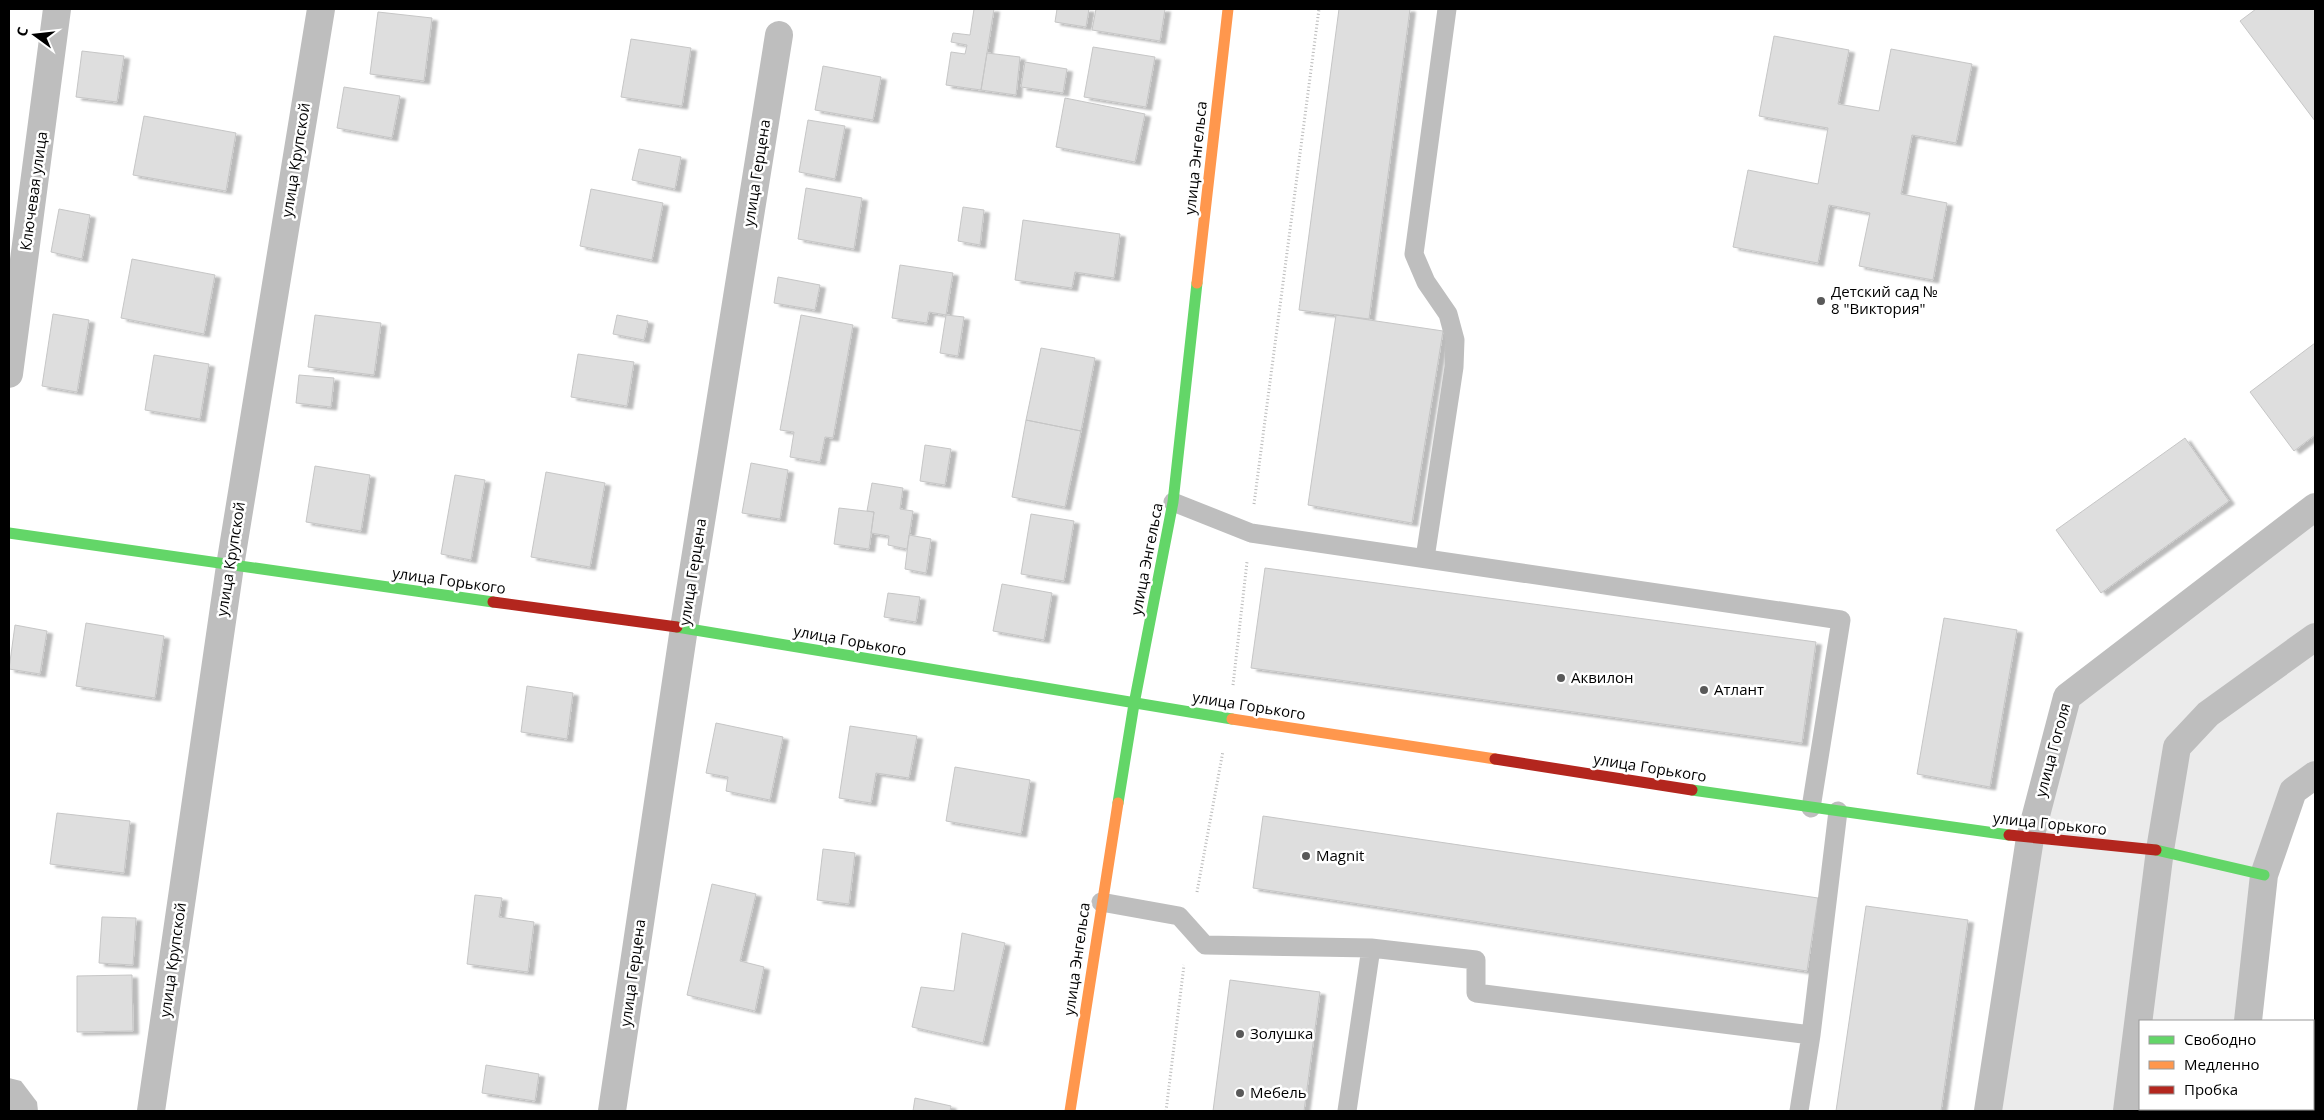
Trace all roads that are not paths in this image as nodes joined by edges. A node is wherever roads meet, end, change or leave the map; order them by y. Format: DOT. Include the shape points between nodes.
graph roads {
  1 [pos="57,9"];
  2 [pos="321,9"];
  3 [pos="1228,9"];
  4 [pos="1447,9"];
  5 [pos="779,34"];
  6 [pos="9,374"];
  7 [pos="1173,502"];
  8 [pos="2315,507"];
  9 [pos="9,533"];
  10 [pos="1425,558"];
  11 [pos="230,566"];
  12 [pos="684,628"];
  13 [pos="2315,637"];
  14 [pos="1134,704"];
  15 [pos="2315,775"];
  16 [pos="1811,808"];
  17 [pos="1838,811"];
  18 [pos="2030,838"];
  19 [pos="2160,850"];
  20 [pos="2264,875"];
  21 [pos="1101,902"];
  22 [pos="1371,948"];
  23 [pos="2248,1020"];
  24 [pos="1811,1035"];
  25 [pos="151,1111"];
  26 [pos="612,1111"];
  27 [pos="1070,1111"];
  28 [pos="1347,1111"];
  29 [pos="1800,1111"];
  30 [pos="1988,1111"];
  31 [pos="2127,1111"];
  1 -- 6 [label="street, Ключевая улица"];
  2 -- 11 [label="street, улица Крупской"];
  3 -- 7 [label="street, улица Энгельса"];
  4 -- 10 [label="lane" via="1414,254 1426,282 1448,314 1455,340 1454,367"];
  5 -- 12 [label="street, улица Герцена"];
  7 -- 10 [label="lane" via="1251,532"];
  7 -- 14 [label="street, улица Энгельса"];
  8 -- 18 [label="street, улица Гоголя" via="2067,697"];
  9 -- 11 [label="street, улица Горького"];
  10 -- 16 [label="lane" via="1841,620"];
  11 -- 12 [label="street, улица Горького"];
  11 -- 25 [label="street, улица Крупской"];
  12 -- 14 [label="street, улица Горького"];
  12 -- 26 [label="street, улица Герцена"];
  13 -- 19 [label="street" via="2208,714 2177,747"];
  14 -- 16 [label="street, улица Горького"];
  14 -- 21 [label="street, улица Энгельса"];
  15 -- 20 [label="street" via="2293,791"];
  16 -- 17 [label="street, улица Горького"];
  17 -- 18 [label="street, улица Горького"];
  17 -- 24 [label="lane"];
  18 -- 19 [label="street, улица Горького"];
  18 -- 30 [label="street, улица Гоголя"];
  19 -- 20 [label="street, улица Горького"];
  19 -- 31 [label="street"];
  20 -- 23 [label="street"];
  21 -- 22 [label="lane" via="1179,916 1205,945"];
  21 -- 27 [label="street, улица Энгельса"];
  22 -- 24 [label="lane" via="1476,960 1476,993"];
  22 -- 28 [label="lane"];
  24 -- 29 [label="lane"];
}
